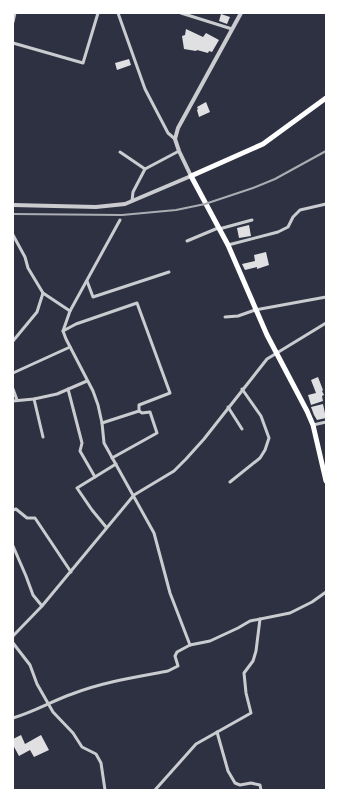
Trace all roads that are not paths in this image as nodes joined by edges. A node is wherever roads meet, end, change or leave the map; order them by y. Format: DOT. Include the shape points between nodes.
graph roads {
  1 [pos="16,13"];
  2 [pos="98,13"];
  3 [pos="118,13"];
  4 [pos="182,13"];
  5 [pos="242,13"];
  6 [pos="13,22"];
  7 [pos="232,30"];
  8 [pos="13,43"];
  9 [pos="326,98"];
  10 [pos="175,139"];
  11 [pos="120,152"];
  12 [pos="179,152"];
  13 [pos="145,169"];
  14 [pos="191,176"];
  15 [pos="132,201"];
  16 [pos="326,204"];
  17 [pos="13,205"];
  18 [pos="120,220"];
  19 [pos="252,220"];
  20 [pos="219,229"];
  21 [pos="13,235"];
  22 [pos="186,240"];
  23 [pos="228,246"];
  24 [pos="168,272"];
  25 [pos="87,281"];
  26 [pos="43,293"];
  27 [pos="326,297"];
  28 [pos="255,310"];
  29 [pos="70,311"];
  30 [pos="225,317"];
  31 [pos="326,323"];
  32 [pos="63,331"];
  33 [pos="13,341"];
  34 [pos="70,347"];
  35 [pos="276,352"];
  36 [pos="13,373"];
  37 [pos="86,381"];
  38 [pos="68,389"];
  39 [pos="242,389"];
  40 [pos="13,390"];
  41 [pos="34,399"];
  42 [pos="17,400"];
  43 [pos="13,401"];
  44 [pos="228,408"];
  45 [pos="139,411"];
  46 [pos="326,422"];
  47 [pos="102,423"];
  48 [pos="313,425"];
  49 [pos="242,429"];
  50 [pos="43,437"];
  51 [pos="112,458"];
  52 [pos="116,464"];
  53 [pos="95,477"];
  54 [pos="230,482"];
  55 [pos="326,482"];
  56 [pos="134,495"];
  57 [pos="13,510"];
  58 [pos="106,527"];
  59 [pos="13,546"];
  60 [pos="71,572"];
  61 [pos="326,592"];
  62 [pos="42,606"];
  63 [pos="260,619"];
  64 [pos="13,636"];
  65 [pos="13,643"];
  66 [pos="190,645"];
  67 [pos="49,703"];
  68 [pos="13,718"];
  69 [pos="217,732"];
  70 [pos="105,790"];
  71 [pos="155,790"];
  72 [pos="262,790"];
  1 -- 6 [label="street"];
  2 -- 8 [label="street" via="84,63"];
  3 -- 10 [label="street" via="146,89 168,133"];
  4 -- 7 [label="street"];
  5 -- 7 [label="street"];
  7 -- 10 [label="street" via="178,128"];
  9 -- 14 [label="main road" via="263,144"];
  10 -- 12 [label="street"];
  11 -- 13 [label="street"];
  12 -- 13 [label="street"];
  12 -- 14 [label="street"];
  13 -- 15 [label="street" via="133,192"];
  14 -- 15 [label="street"];
  14 -- 20 [label="main road"];
  15 -- 17 [label="street" via="96,207"];
  16 -- 23 [label="street" via="300,210 288,227 278,232"];
  18 -- 25 [label="street"];
  19 -- 20 [label="street"];
  20 -- 22 [label="street"];
  20 -- 23 [label="main road"];
  21 -- 26 [label="street"];
  23 -- 28 [label="main road"];
  24 -- 25 [label="street" via="93,297"];
  25 -- 29 [label="street"];
  26 -- 29 [label="street"];
  26 -- 33 [label="street" via="37,312"];
  27 -- 28 [label="street"];
  28 -- 30 [label="street"];
  28 -- 35 [label="main road"];
  29 -- 32 [label="street"];
  31 -- 35 [label="street"];
  32 -- 34 [label="street"];
  32 -- 45 [label="street" via="137,303 170,394 139,405"];
  34 -- 36 [label="street"];
  34 -- 37 [label="street"];
  35 -- 39 [label="street"];
  35 -- 48 [label="main road"];
  37 -- 38 [label="street"];
  37 -- 47 [label="street" via="93,391"];
  38 -- 41 [label="street"];
  38 -- 53 [label="street" via="82,443 80,451"];
  39 -- 44 [label="street"];
  39 -- 54 [label="street" via="261,416 269,438 260,458"];
  40 -- 42 [label="street"];
  41 -- 42 [label="street"];
  41 -- 50 [label="street"];
  42 -- 43 [label="street"];
  44 -- 49 [label="street"];
  44 -- 56 [label="street" via="178,467"];
  45 -- 47 [label="street"];
  45 -- 51 [label="street" via="150,412 156,433"];
  46 -- 48 [label="street"];
  47 -- 51 [label="street" via="104,443"];
  48 -- 55 [label="main road"];
  51 -- 52 [label="street"];
  52 -- 53 [label="street"];
  52 -- 56 [label="street"];
  53 -- 58 [label="street" via="77,488"];
  56 -- 58 [label="street"];
  56 -- 66 [label="street" via="154,533 170,593"];
  57 -- 60 [label="street" via="16,509 27,518 35,518"];
  58 -- 60 [label="street"];
  59 -- 62 [label="street" via="32,595"];
  60 -- 62 [label="street"];
  61 -- 63 [label="street" via="290,613"];
  62 -- 64 [label="street"];
  63 -- 66 [label="street" via="250,621 210,641"];
  63 -- 69 [label="street" via="256,651 244,673 251,713"];
  65 -- 67 [label="street" via="30,665 37,684"];
  66 -- 67 [label="street" via="175,656 178,666 174,669 132,677 74,693"];
  67 -- 68 [label="street"];
  67 -- 70 [label="street" via="53,712 73,733 82,747 96,754"];
  69 -- 71 [label="street" via="196,744"];
  69 -- 72 [label="street" via="228,770 235,783 251,783 260,786"];
}
